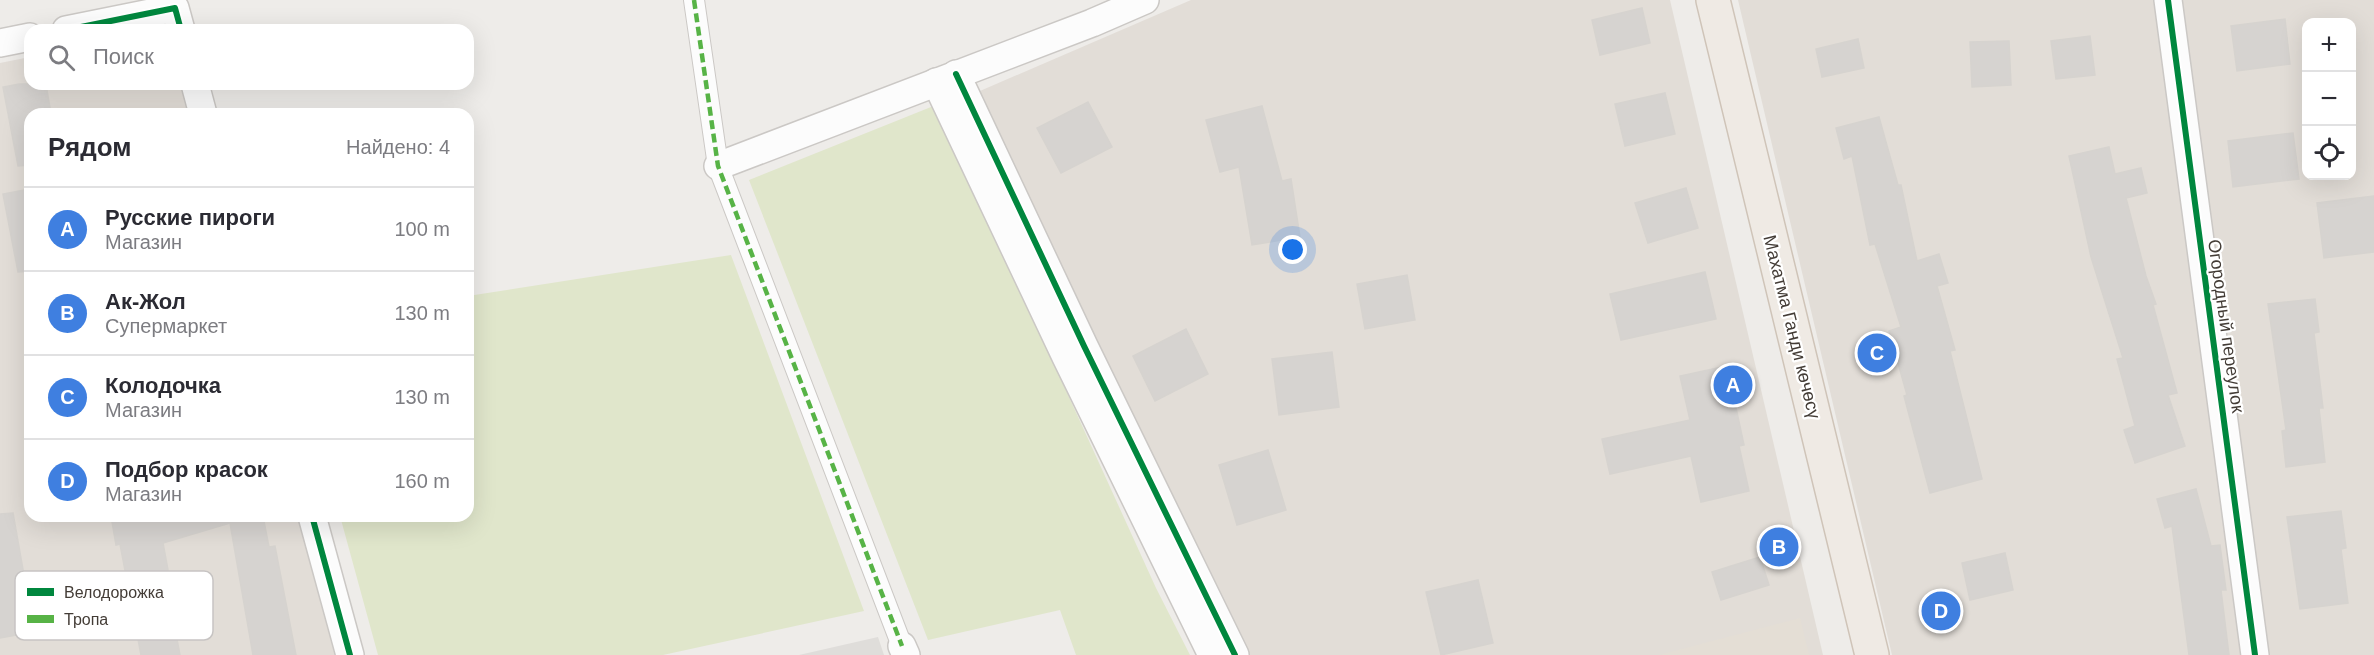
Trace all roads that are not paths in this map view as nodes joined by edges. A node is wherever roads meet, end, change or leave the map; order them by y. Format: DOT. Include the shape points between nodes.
graph roads {
  1 [pos="694,0"];
  2 [pos="1144,0"];
  3 [pos="2168,0"];
  4 [pos="1720,2"];
  5 [pos="178,19"];
  6 [pos="127,24"];
  7 [pos="24,38"];
  8 [pos="0,44"];
  9 [pos="946,78"];
  10 [pos="197,90"];
  11 [pos="201,108"];
  12 [pos="718,166"];
  13 [pos="314,522"];
  14 [pos="904,651"];
  15 [pos="350,655"];
  16 [pos="1212,655"];
  17 [pos="1236,655"];
  18 [pos="1872,655"];
  19 [pos="2255,655"];
  1 -- 12 [label="street"];
  2 -- 9 [label="street"];
  3 -- 19 [label="street, Огородный переулок"];
  4 -- 18 [label="main road, Махатма Ганди көчөсү"];
  5 -- 6 [label="street"];
  7 -- 8 [label="street"];
  9 -- 12 [label="street"];
  9 -- 16 [label="street" via="1066,357"];
  9 -- 17 [label="street"];
  10 -- 11 [label="street"];
  12 -- 14 [label="street"];
  13 -- 15 [label="street"];
}
